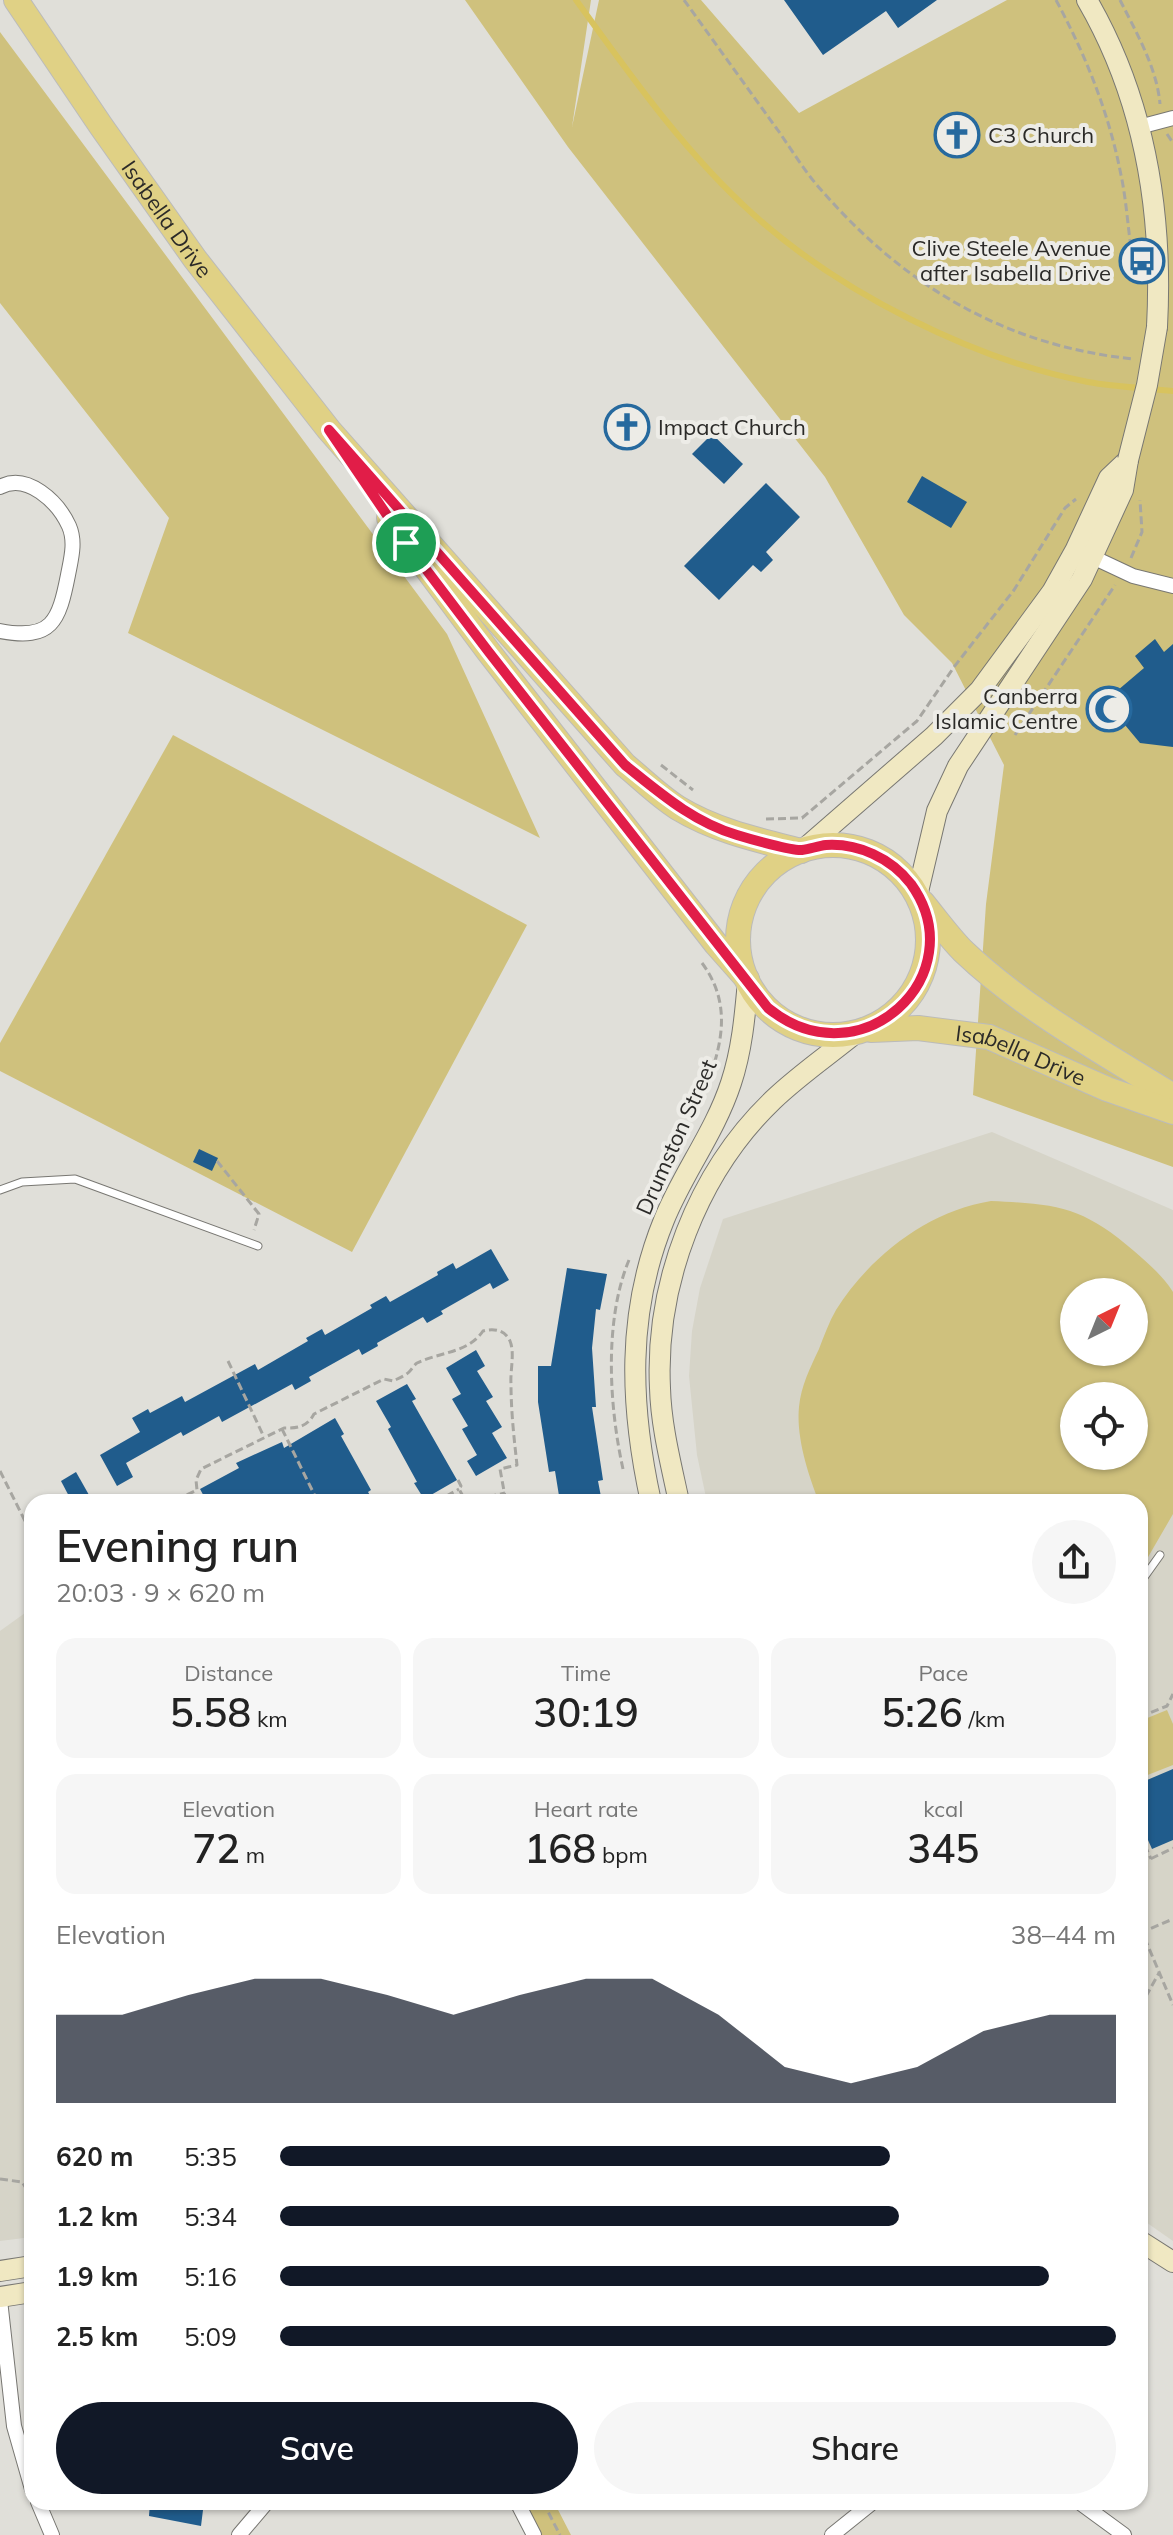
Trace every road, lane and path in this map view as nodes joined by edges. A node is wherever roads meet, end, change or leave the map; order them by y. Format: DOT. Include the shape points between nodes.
graph roads {
  1 [pos="16,0"];
  2 [pos="684,0"];
  3 [pos="1056,0"];
  4 [pos="1087,0"];
  5 [pos="1120,0"];
  6 [pos="1160,106"];
  7 [pos="1173,118"];
  8 [pos="1139,127"];
  9 [pos="1138,282"];
  10 [pos="1133,359"];
  11 [pos="329,430"];
  12 [pos="0,487"];
  13 [pos="1084,494"];
  14 [pos="1139,497"];
  15 [pos="1085,554"];
  16 [pos="1131,559"];
  17 [pos="1173,586"];
  18 [pos="1114,587"];
  19 [pos="1059,597"];
  20 [pos="0,631"];
  21 [pos="1015,735"];
  22 [pos="651,758"];
  23 [pos="698,794"];
  24 [pos="760,819"];
  25 [pos="802,850"];
  26 [pos="918,897"];
  27 [pos="696,955"];
  28 [pos="748,980"];
  29 [pos="859,1031"];
  30 [pos="1173,1096"];
  31 [pos="1173,1112"];
  32 [pos="696,1113"];
  33 [pos="217,1161"];
  34 [pos="0,1190"];
  35 [pos="254,1245"];
  36 [pos="630,1256"];
  37 [pos="625,1270"];
  38 [pos="228,1361"];
  39 [pos="282,1429"];
  40 [pos="265,1438"];
  41 [pos="0,1471"];
  42 [pos="458,1480"];
  43 [pos="459,1489"];
  44 [pos="505,1493"];
  45 [pos="188,1494"];
  46 [pos="314,1494"];
  47 [pos="450,1494"];
  48 [pos="462,1494"];
  49 [pos="501,1494"];
  50 [pos="649,1494"];
  51 [pos="677,1494"];
  52 [pos="24,1519"];
  53 [pos="1160,1555"];
  54 [pos="1148,1572"];
  55 [pos="1173,1694"];
  56 [pos="1148,1714"];
  57 [pos="1173,1848"];
  58 [pos="1148,1852"];
  59 [pos="1151,1859"];
  60 [pos="1148,1860"];
  61 [pos="1173,1919"];
  62 [pos="1148,1928"];
  63 [pos="1148,1947"];
  64 [pos="1159,1973"];
  65 [pos="1148,1993"];
  66 [pos="1173,2005"];
  67 [pos="0,2179"];
  68 [pos="24,2185"];
  69 [pos="1148,2246"];
  70 [pos="1173,2262"];
  71 [pos="24,2267"];
  72 [pos="0,2271"];
  73 [pos="24,2294"];
  74 [pos="0,2299"];
  75 [pos="7,2428"];
  76 [pos="24,2469"];
  77 [pos="41,2510"];
  78 [pos="260,2510"];
  79 [pos="521,2510"];
  80 [pos="547,2510"];
  81 [pos="863,2510"];
  82 [pos="1090,2510"];
  83 [pos="52,2535"];
  84 [pos="239,2535"];
  85 [pos="534,2535"];
  86 [pos="560,2535"];
  87 [pos="832,2535"];
  88 [pos="1124,2535"];
  1 -- 11 [label="main road, Isabella Drive" via="195,259"];
  2 -- 10 [label="path" via="822,191 869,242 920,281 1002,328 1093,355"];
  3 -- 9 [label="path" via="1105,113"];
  4 -- 8 [label="street" via="1109,42"];
  5 -- 6 [label="path" via="1156,81"];
  7 -- 8 [label="street"];
  8 -- 15 [label="street, bridge" via="1157,228 1157,327 1123,490"];
  11 -- 25 [label="main road, Isabella Drive" via="625,765 704,822"];
  11 -- 28 [label="main road, Isabella Drive" via="479,639"];
  12 -- 20 [label="street" via="28,484 46,495 69,525 73,546 55,620 23,636"];
  13 -- 24 [label="path" via="1065,508 1014,590 917,721 802,818"];
  14 -- 16 [label="path" via="1142,532"];
  15 -- 17 [label="street" via="1133,576"];
  15 -- 19 [label="street"];
  18 -- 21 [label="path"];
  19 -- 25 [label="street" via="934,736"];
  19 -- 26 [label="street" via="958,766 937,811"];
  22 -- 23 [label="path"];
  25 -- 26 [label="main road" via="841,845 873,853 900,872"];
  25 -- 28 [label="main road" via="766,872 747,899 739,949"];
  26 -- 29 [label="main road" via="928,947 920,978 896,1011"];
  26 -- 30 [label="main road, Isabella Drive" via="962,950 1008,989"];
  27 -- 32 [label="path" via="718,991 722,1025"];
  28 -- 29 [label="main road" via="768,1008 796,1027 828,1034"];
  28 -- 50 [label="street, Drumston Street" via="731,1084 672,1200 646,1276 636,1333 634,1392"];
  29 -- 31 [label="main road, Isabella Drive" via="918,1028 989,1037"];
  29 -- 51 [label="street" via="802,1074 743,1133 719,1167 682,1243 664,1322 660,1387"];
  33 -- 35 [label="path" via="259,1214"];
  34 -- 35 [label="lane" via="22,1182 75,1179"];
  36 -- 37 [label="path"];
  38 -- 40 [label="path"];
  39 -- 40 [label="path"];
  39 -- 44 [label="path" via="295,1429 314,1414 384,1379 393,1381 437,1353 447,1354 477,1340 483,1331 497,1330 511,1347 517,1465 500,1469"];
  39 -- 46 [label="path"];
  40 -- 45 [label="path" via="201,1469 197,1490"];
  41 -- 52 [label="path"];
  42 -- 43 [label="path"];
  43 -- 47 [label="path"];
  43 -- 48 [label="path"];
  44 -- 49 [label="path"];
  53 -- 54 [label="lane"];
  55 -- 56 [label="path" via="1167,1706"];
  57 -- 59 [label="path"];
  58 -- 59 [label="path"];
  59 -- 60 [label="path"];
  61 -- 62 [label="path"];
  63 -- 64 [label="path"];
  64 -- 65 [label="path"];
  64 -- 66 [label="path"];
  67 -- 68 [label="path"];
  69 -- 70 [label="street"];
  71 -- 72 [label="street"];
  73 -- 74 [label="street"];
  74 -- 75 [label="street"];
  75 -- 76 [label="street"];
  77 -- 83 [label="street"];
  78 -- 84 [label="street"];
  79 -- 85 [label="street"];
  80 -- 86 [label="path"];
  81 -- 87 [label="street"];
  82 -- 88 [label="street"];
}
